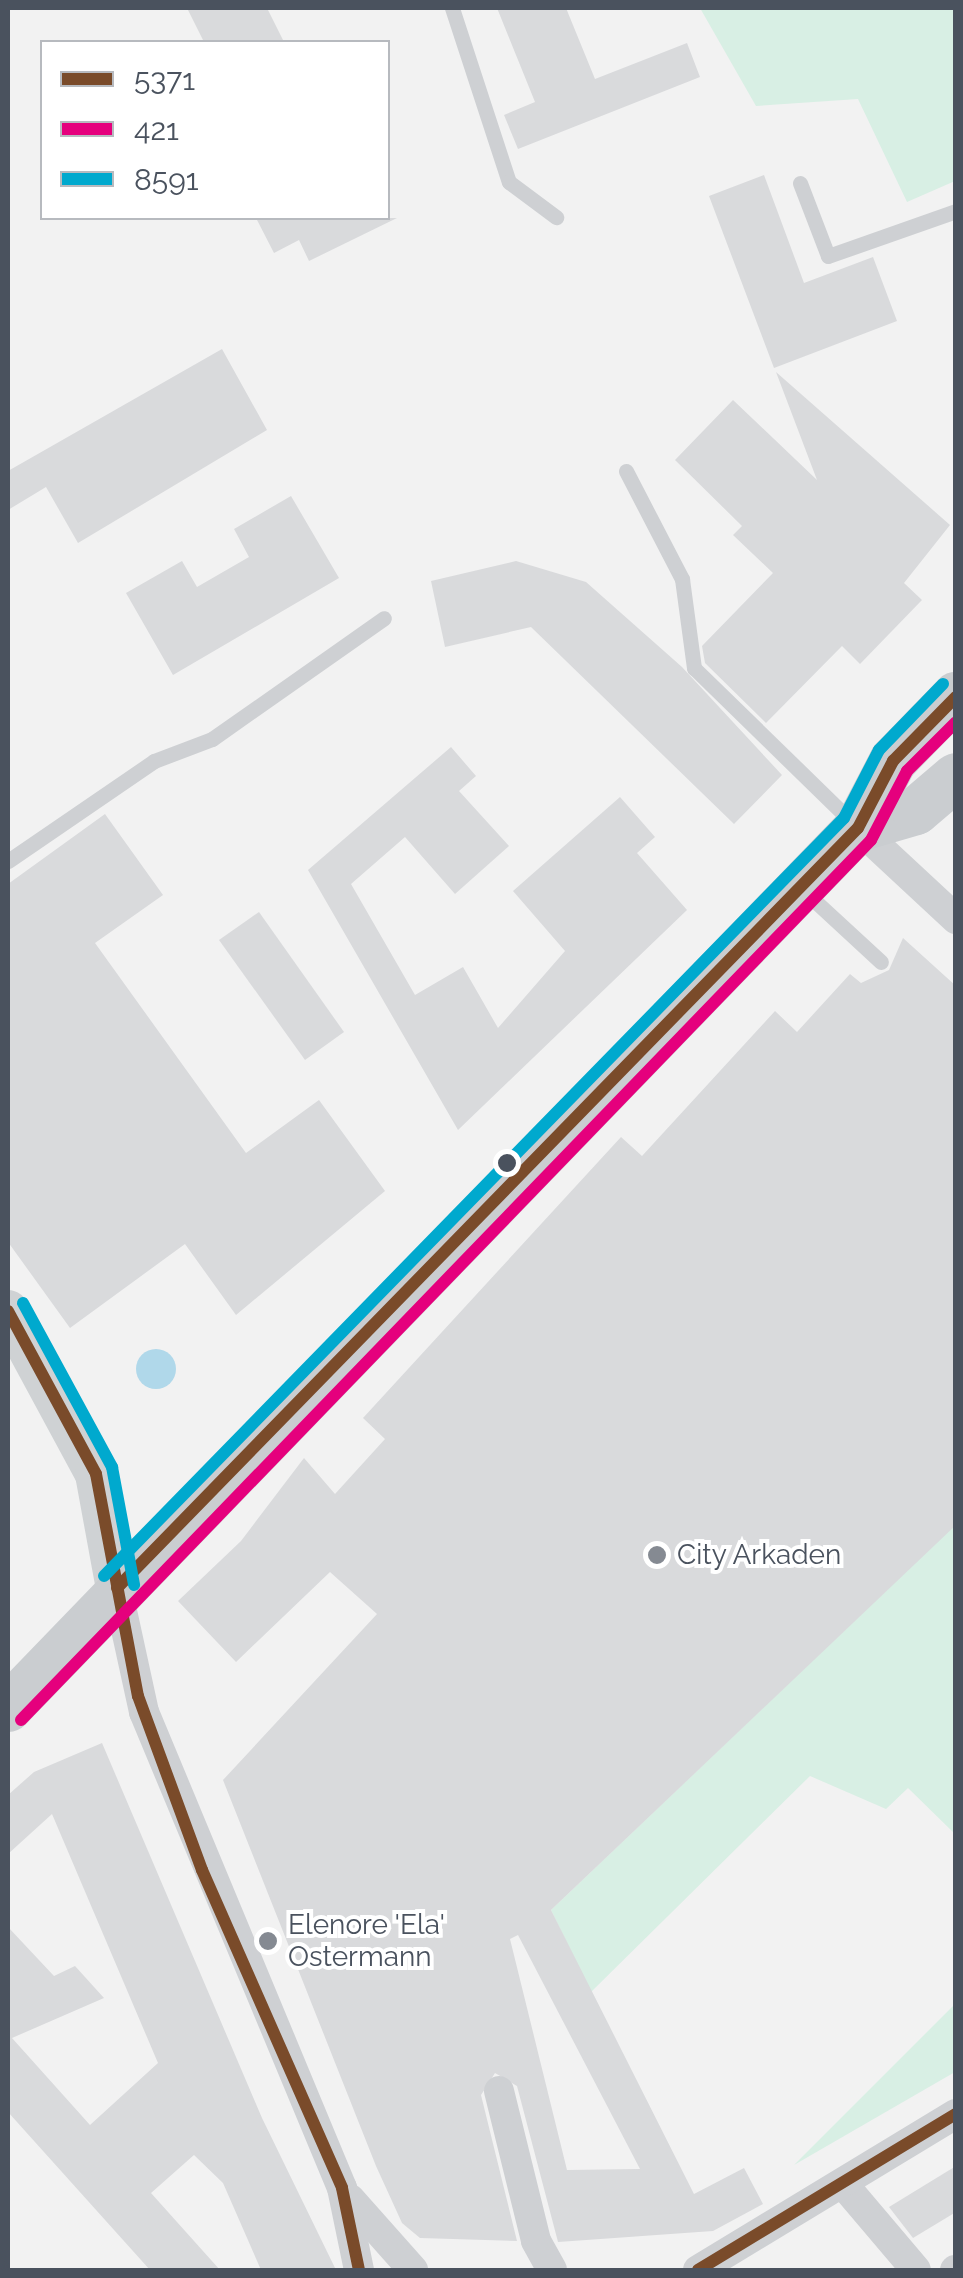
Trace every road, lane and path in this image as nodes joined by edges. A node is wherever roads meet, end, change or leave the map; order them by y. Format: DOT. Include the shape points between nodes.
graph roads {
  1 [pos="452,8"];
  2 [pos="800,182"];
  3 [pos="956,211"];
  4 [pos="556,216"];
  5 [pos="626,471"];
  6 [pos="384,618"];
  7 [pos="956,696"];
  8 [pos="956,777"];
  9 [pos="858,828"];
  10 [pos="8,862"];
  11 [pos="800,888"];
  12 [pos="956,919"];
  13 [pos="881,962"];
  14 [pos="8,1310"];
  15 [pos="117,1588"];
  16 [pos="8,1708"];
  17 [pos="499,2091"];
  18 [pos="956,2114"];
  19 [pos="844,2185"];
  20 [pos="342,2188"];
  21 [pos="358,2270"];
  22 [pos="414,2270"];
  23 [pos="552,2270"];
  24 [pos="698,2270"];
  25 [pos="916,2270"];
  1 -- 4 [label="lane" via="509,182"];
  2 -- 3 [label="lane" via="828,256"];
  5 -- 9 [label="lane" via="682,579 694,668"];
  6 -- 10 [label="lane" via="212,739 154,762"];
  7 -- 9 [label="main road" via="893,761"];
  8 -- 9 [label="main road" via="916,811"];
  9 -- 11 [label="main road"];
  9 -- 12 [label="street"];
  11 -- 13 [label="lane"];
  11 -- 15 [label="main road"];
  14 -- 15 [label="main road" via="96,1474"];
  15 -- 16 [label="main road"];
  15 -- 20 [label="street" via="138,1696 202,1870"];
  17 -- 23 [label="street"];
  18 -- 19 [label="street"];
  19 -- 24 [label="street"];
  19 -- 25 [label="street"];
  20 -- 21 [label="street"];
  20 -- 22 [label="street"];
}
